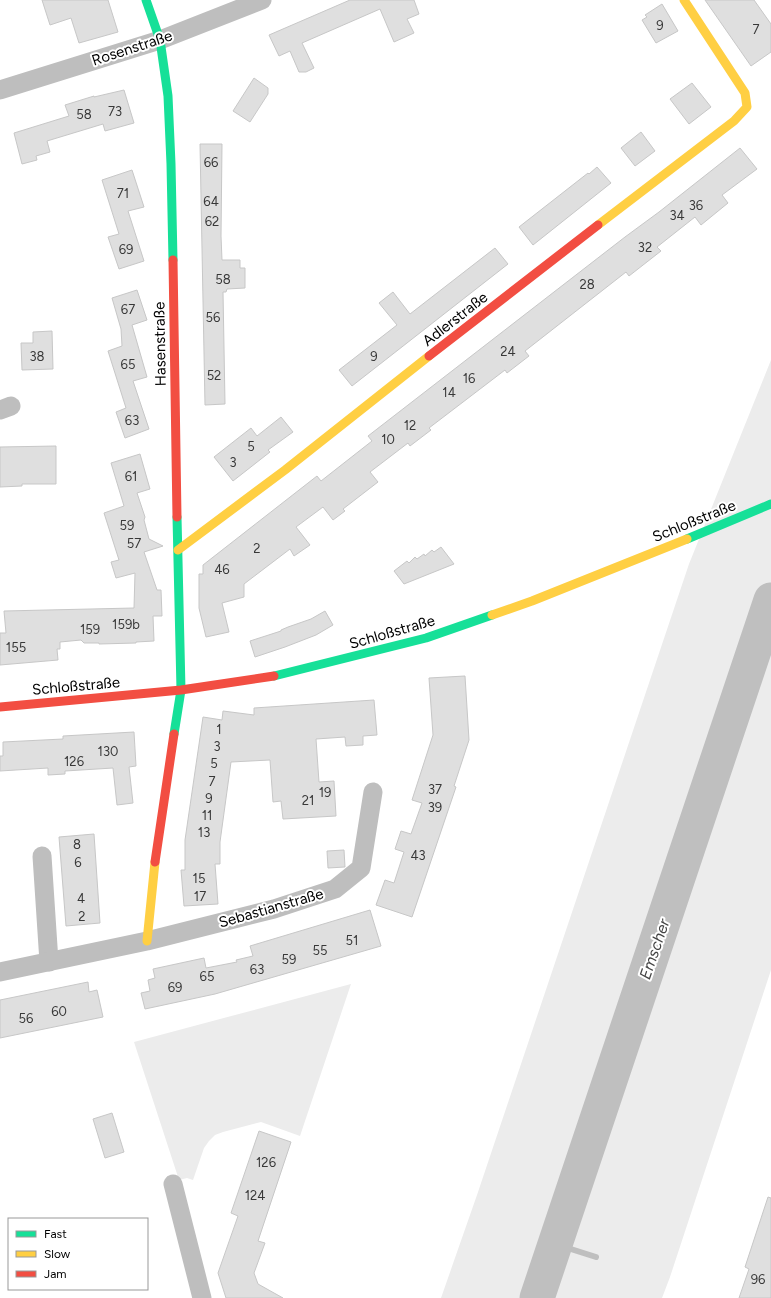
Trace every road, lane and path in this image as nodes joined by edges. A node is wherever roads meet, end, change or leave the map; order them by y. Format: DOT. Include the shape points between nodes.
graph roads {
  1 [pos="146,0"];
  2 [pos="262,0"];
  3 [pos="684,0"];
  4 [pos="160,40"];
  5 [pos="0,90"];
  6 [pos="771,504"];
  7 [pos="178,550"];
  8 [pos="181,690"];
  9 [pos="0,707"];
  10 [pos="373,792"];
  11 [pos="42,856"];
  12 [pos="147,941"];
  13 [pos="49,962"];
  14 [pos="0,972"];
  15 [pos="173,1184"];
  16 [pos="202,1298"];
  1 -- 4 [label="street, Hasenstraße"];
  2 -- 4 [label="street, Rosenstraße"];
  3 -- 7 [label="street, Adlerstraße" via="745,93 747,107 734,121 285,470"];
  4 -- 5 [label="street, Rosenstraße"];
  4 -- 7 [label="street, Hasenstraße" via="168,96 171,164"];
  6 -- 8 [label="street, Schloßstraße" via="532,601 426,638 265,678"];
  7 -- 8 [label="street, Hasenstraße"];
  8 -- 9 [label="street, Schloßstraße"];
  8 -- 12 [label="street" via="156,851"];
  10 -- 12 [label="street, Sebastianstraße" via="361,868 335,889 274,909"];
  11 -- 13 [label="street"];
  12 -- 13 [label="street, Sebastianstraße"];
  13 -- 14 [label="street, Sebastianstraße"];
  15 -- 16 [label="street"];
}
